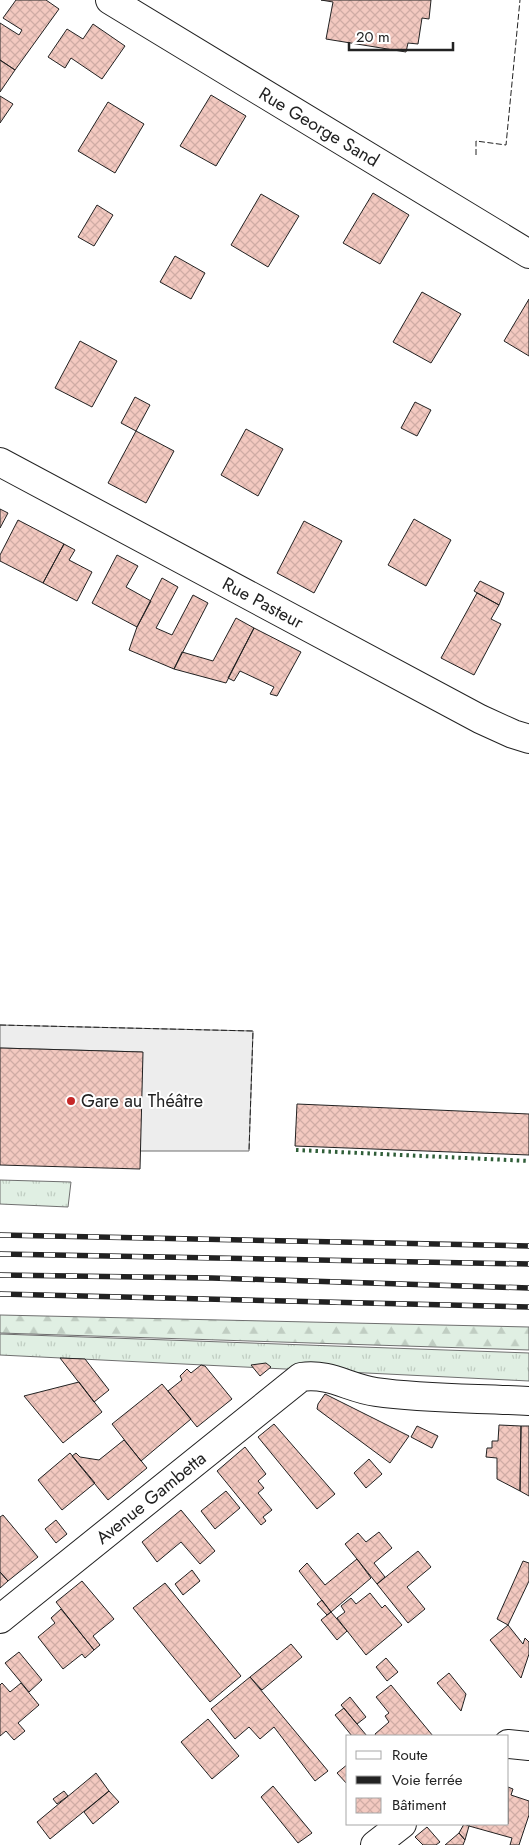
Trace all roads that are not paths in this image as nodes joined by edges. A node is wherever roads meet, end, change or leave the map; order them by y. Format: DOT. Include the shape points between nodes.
graph roads {
  1 [pos="110,0"];
  2 [pos="529,254"];
  3 [pos="0,462"];
  4 [pos="529,739"];
  5 [pos="529,1400"];
  6 [pos="0,1618"];
  7 [pos="509,1744"];
  8 [pos="529,1746"];
  9 [pos="401,1825"];
  10 [pos="375,1845"];
  1 -- 2 [label="street, Rue George Sand"];
  3 -- 4 [label="street, Rue Pasteur" via="480,719"];
  5 -- 6 [label="street, Avenue Gambetta" via="374,1392 316,1375 301,1377"];
  7 -- 8 [label="street"];
  9 -- 10 [label="street"];
}
